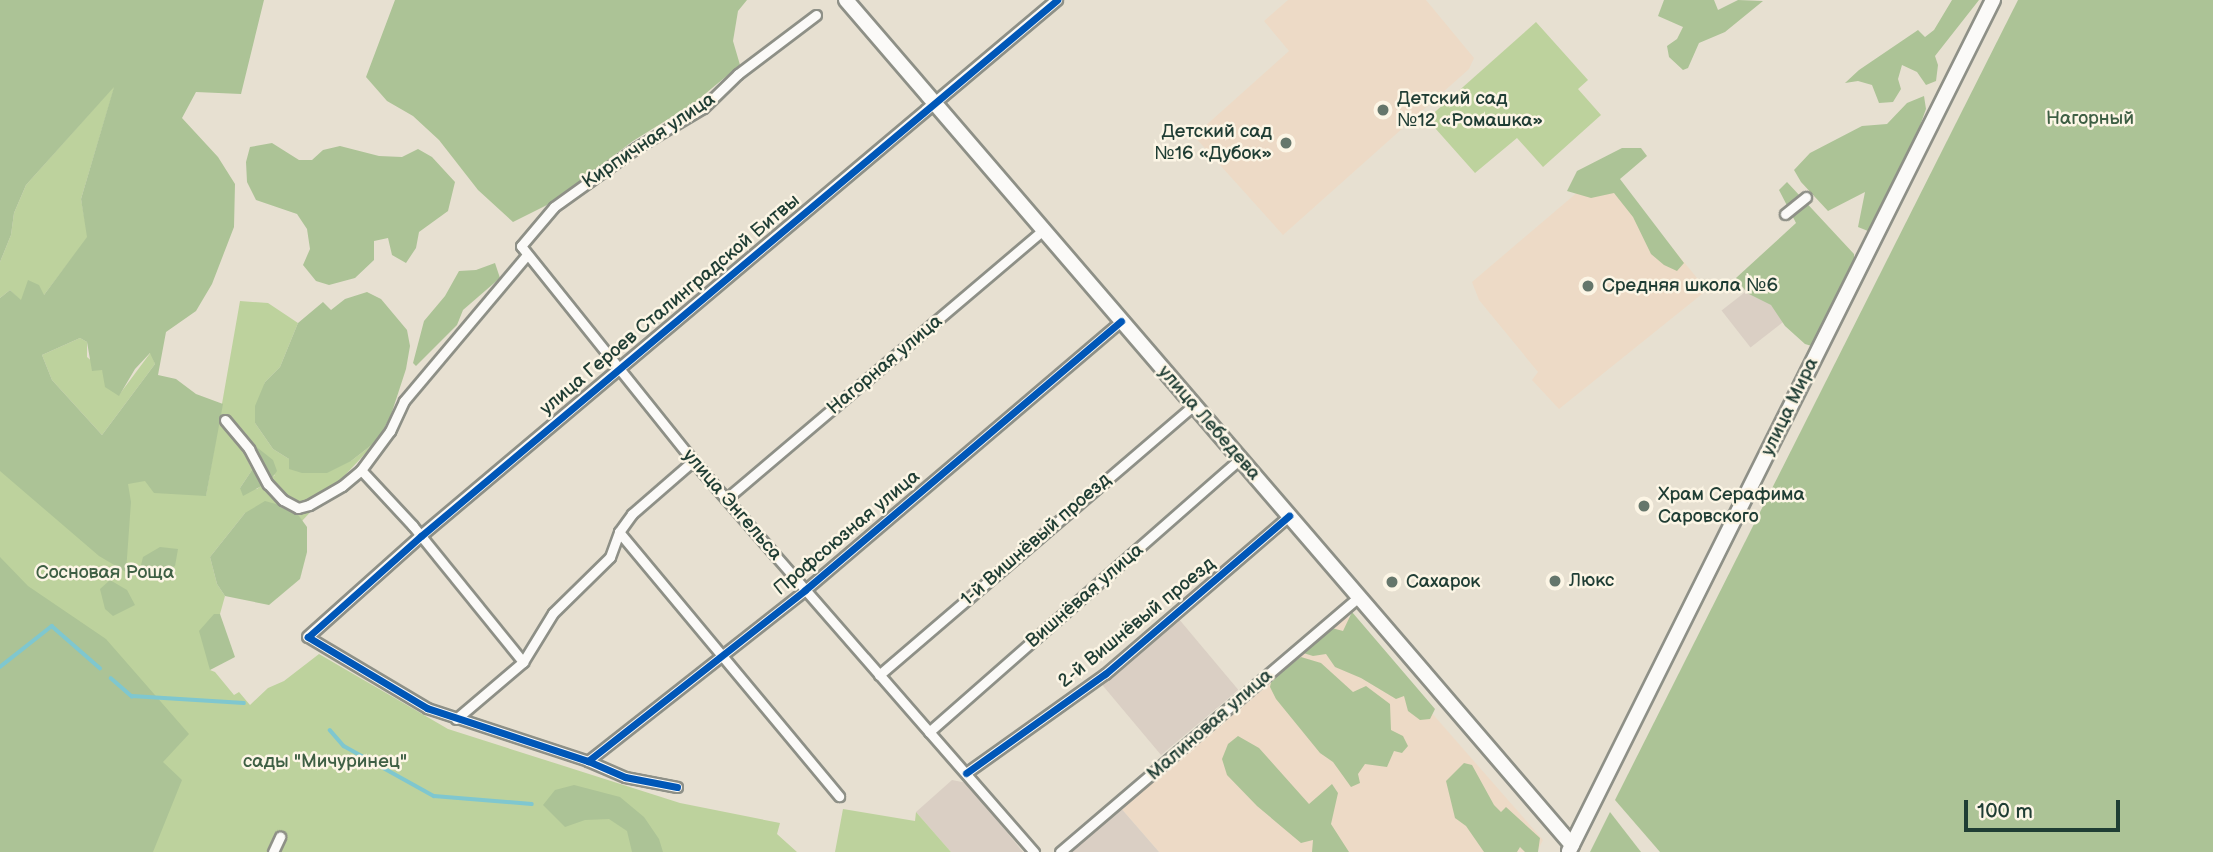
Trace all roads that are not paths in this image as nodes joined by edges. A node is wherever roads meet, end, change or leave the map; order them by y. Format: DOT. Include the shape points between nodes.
graph roads {
  1 [pos="846,0"];
  2 [pos="1057,0"];
  3 [pos="1993,0"];
  4 [pos="816,15"];
  5 [pos="934,103"];
  6 [pos="1806,197"];
  7 [pos="1785,214"];
  8 [pos="1043,230"];
  9 [pos="521,246"];
  10 [pos="527,255"];
  11 [pos="1121,321"];
  12 [pos="618,369"];
  13 [pos="1194,405"];
  14 [pos="225,420"];
  15 [pos="1240,459"];
  16 [pos="694,461"];
  17 [pos="361,470"];
  18 [pos="726,499"];
  19 [pos="1289,516"];
  20 [pos="620,532"];
  21 [pos="421,536"];
  22 [pos="805,590"];
  23 [pos="1359,597"];
  24 [pos="308,637"];
  25 [pos="722,656"];
  26 [pos="523,662"];
  27 [pos="879,675"];
  28 [pos="456,719"];
  29 [pos="929,732"];
  30 [pos="588,761"];
  31 [pos="965,773"];
  32 [pos="677,787"];
  33 [pos="839,796"];
  34 [pos="280,837"];
  35 [pos="1571,848"];
  36 [pos="273,852"];
  37 [pos="1034,852"];
  38 [pos="1060,852"];
  1 -- 5 [label="main road, улица Лебедева"];
  2 -- 5 [label="street, улица Героев Сталинградской Битвы"];
  3 -- 35 [label="main road, улица Мира"];
  4 -- 9 [label="street, Кирпичная улица" via="738,74 703,108 636,148 554,207"];
  5 -- 8 [label="main road, улица Лебедева"];
  5 -- 12 [label="street, улица Героев Сталинградской Битвы"];
  6 -- 7 [label="street"];
  8 -- 11 [label="main road, улица Лебедева"];
  8 -- 18 [label="street, Нагорная улица"];
  9 -- 10 [label="street, улица Энгельса"];
  10 -- 12 [label="street, улица Энгельса"];
  10 -- 17 [label="street" via="404,401 390,431"];
  11 -- 13 [label="main road, улица Лебедева"];
  11 -- 22 [label="street, Профсоюзная улица"];
  12 -- 16 [label="street, улица Энгельса"];
  12 -- 21 [label="street, улица Героев Сталинградской Битвы"];
  13 -- 15 [label="main road, улица Лебедева"];
  13 -- 27 [label="street, 1-й Вишнёвый проезд"];
  14 -- 17 [label="street" via="249,449 268,484 298,508 342,486"];
  15 -- 19 [label="main road, улица Лебедева"];
  15 -- 29 [label="street, Вишнёвая улица"];
  16 -- 18 [label="street, улица Энгельса"];
  16 -- 20 [label="street" via="632,514"];
  17 -- 21 [label="street"];
  18 -- 22 [label="street, улица Энгельса"];
  19 -- 23 [label="main road, улица Лебедева"];
  19 -- 31 [label="street, 2-й Вишнёвый проезд" via="1105,674"];
  20 -- 25 [label="street"];
  20 -- 26 [label="street" via="610,557 553,613"];
  21 -- 24 [label="street, улица Героев Сталинградской Битвы"];
  21 -- 26 [label="street"];
  22 -- 25 [label="street, Профсоюзная улица"];
  22 -- 27 [label="street, улица Энгельса"];
  23 -- 35 [label="main road, улица Лебедева"];
  23 -- 38 [label="street, Малиновая улица"];
  24 -- 28 [label="street" via="427,708"];
  25 -- 30 [label="street, Профсоюзная улица"];
  25 -- 33 [label="street"];
  26 -- 28 [label="street"];
  27 -- 29 [label="street, улица Энгельса"];
  28 -- 30 [label="street"];
  29 -- 31 [label="street, улица Энгельса"];
  30 -- 32 [label="street" via="625,776"];
  31 -- 37 [label="street, улица Энгельса"];
  34 -- 36 [label="street"];
}
